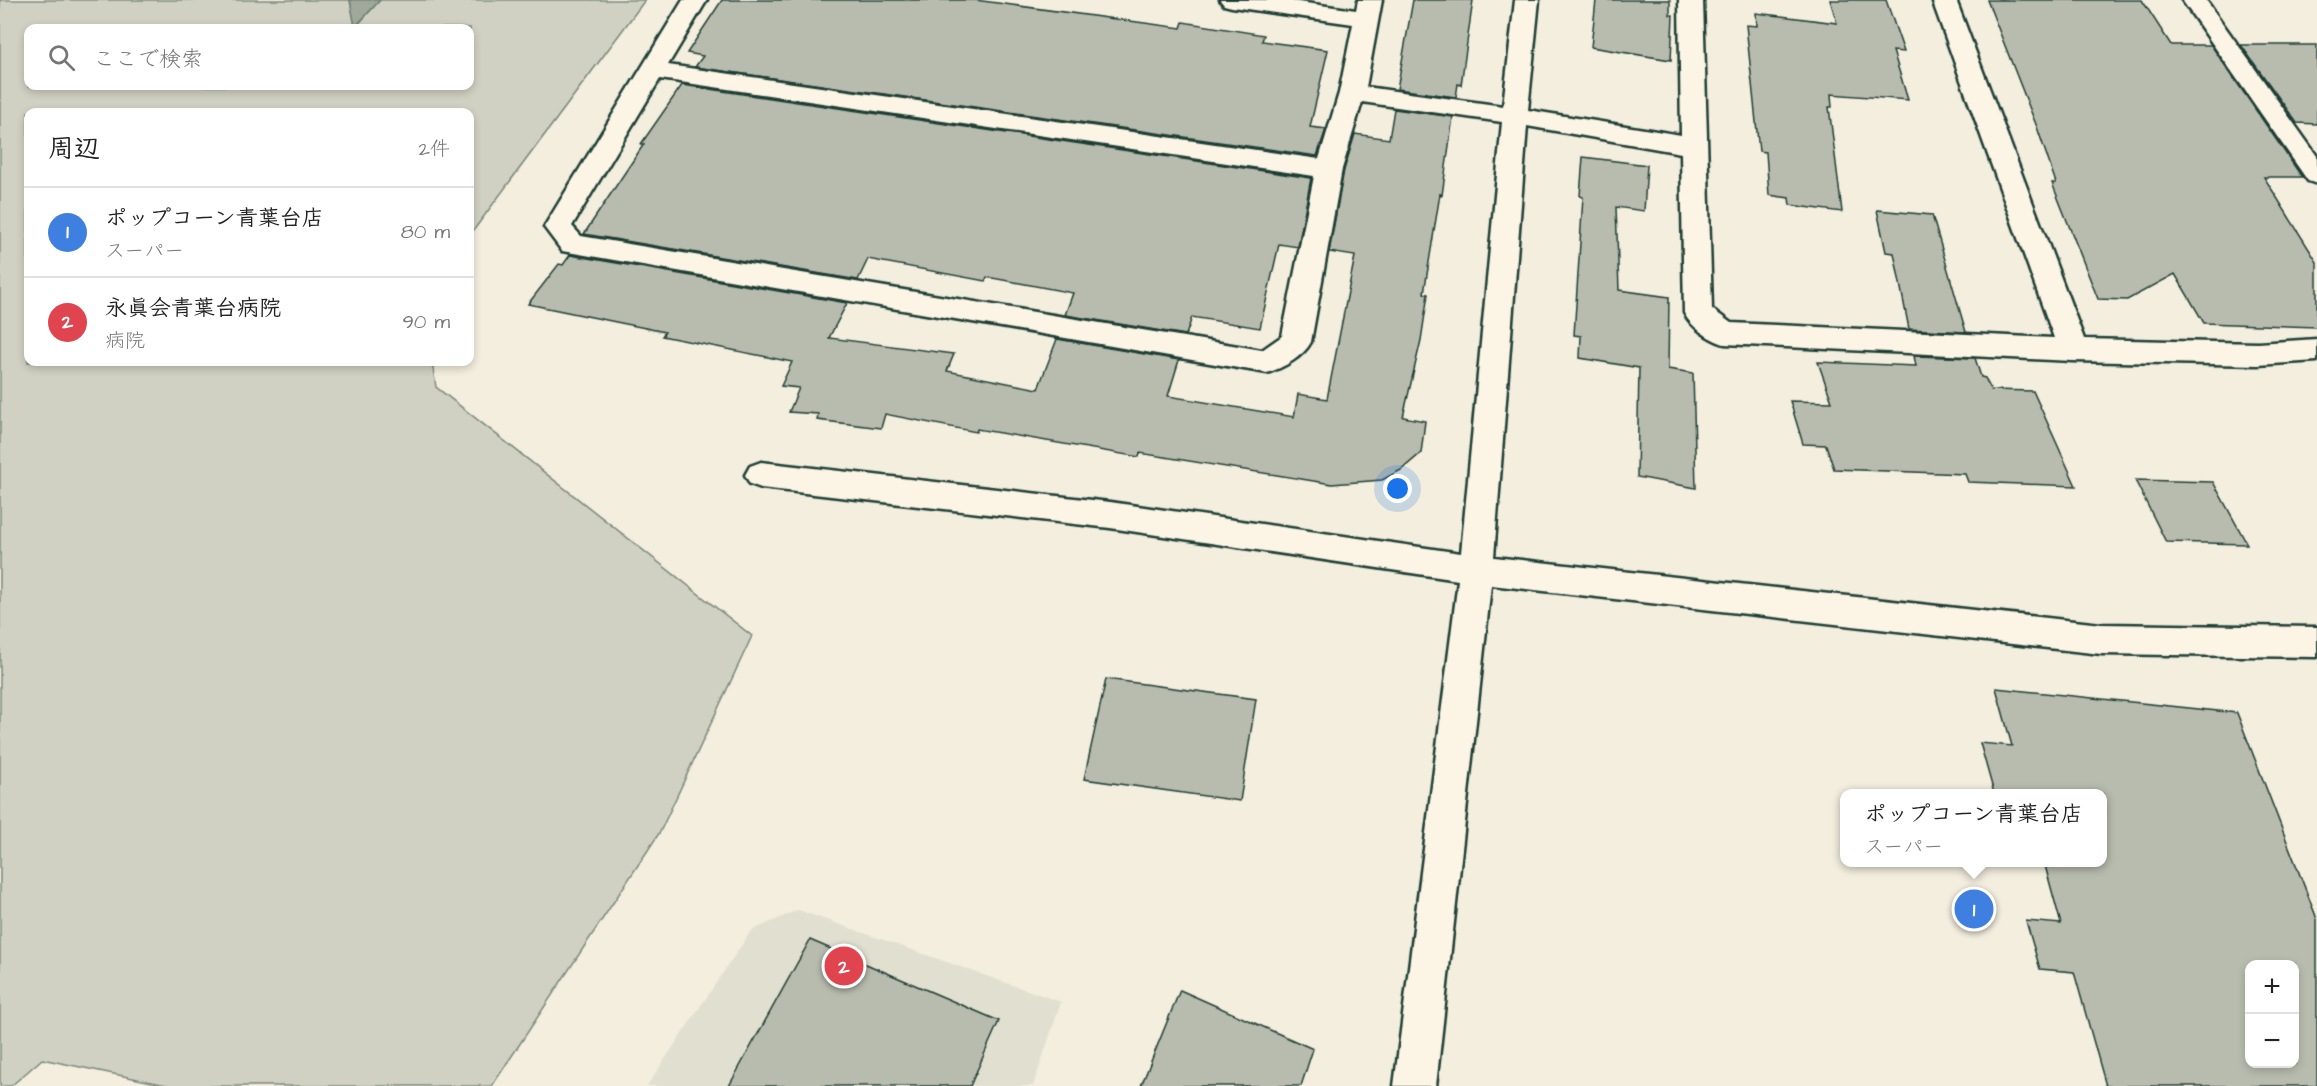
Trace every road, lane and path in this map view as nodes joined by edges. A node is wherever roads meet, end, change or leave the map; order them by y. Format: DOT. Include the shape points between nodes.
graph roads {
  1 [pos="695,0"];
  2 [pos="1232,0"];
  3 [pos="1527,0"];
  4 [pos="1691,0"];
  5 [pos="1944,0"];
  6 [pos="2194,0"];
  7 [pos="1367,9"];
  8 [pos="652,70"];
  9 [pos="1352,93"];
  10 [pos="1515,116"];
  11 [pos="1693,146"];
  12 [pos="1329,169"];
  13 [pos="2317,175"];
  14 [pos="2073,350"];
  15 [pos="2317,350"];
  16 [pos="761,475"];
  17 [pos="1476,569"];
  18 [pos="2317,642"];
  19 [pos="1416,1086"];
  1 -- 8 [label="street"];
  2 -- 7 [label="street"];
  3 -- 10 [label="street"];
  4 -- 11 [label="street"];
  5 -- 14 [label="street"];
  6 -- 13 [label="street"];
  7 -- 9 [label="street"];
  8 -- 12 [label="street"];
  8 -- 12 [label="street" via="558,227 572,244 1267,362 1296,342"];
  9 -- 10 [label="street"];
  9 -- 12 [label="street"];
  10 -- 11 [label="street"];
  10 -- 17 [label="street"];
  11 -- 14 [label="street" via="1698,313 1724,333"];
  14 -- 15 [label="street" via="2258,354"];
  16 -- 17 [label="street" via="1110,515"];
  17 -- 18 [label="street" via="2102,639"];
  17 -- 19 [label="street"];
}
